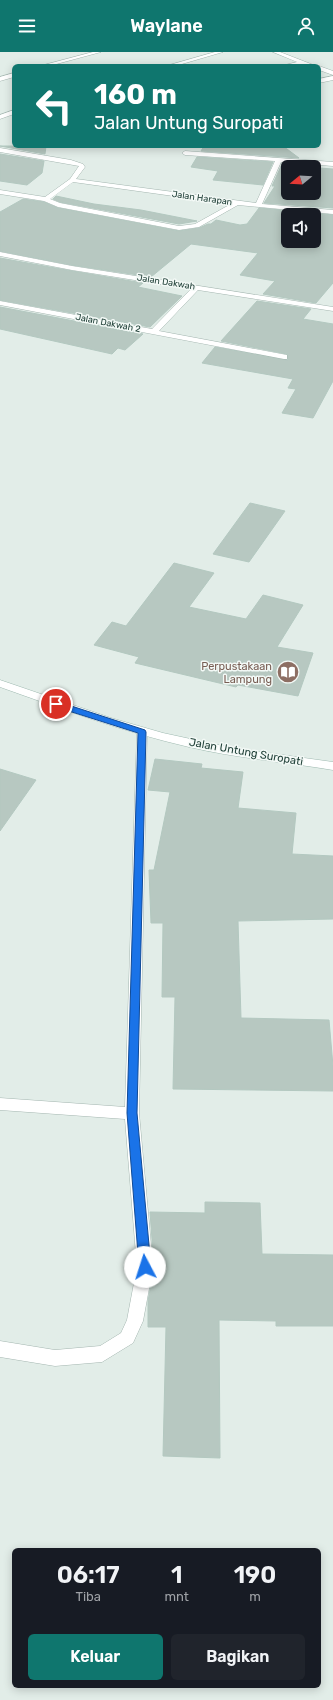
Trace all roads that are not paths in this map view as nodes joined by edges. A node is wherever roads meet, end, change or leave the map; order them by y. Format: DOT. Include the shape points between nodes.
graph roads {
  1 [pos="99,52"];
  2 [pos="221,52"];
  3 [pos="275,52"];
  4 [pos="302,62"];
  5 [pos="51,64"];
  6 [pos="176,64"];
  7 [pos="293,64"];
  8 [pos="308,64"];
  9 [pos="321,69"];
  10 [pos="333,73"];
  11 [pos="12,76"];
  12 [pos="333,78"];
  13 [pos="0,79"];
  14 [pos="321,81"];
  15 [pos="12,113"];
  16 [pos="0,117"];
  17 [pos="0,150"];
  18 [pos="185,153"];
  19 [pos="279,159"];
  20 [pos="333,164"];
  21 [pos="72,180"];
  22 [pos="0,192"];
  23 [pos="46,199"];
  24 [pos="236,203"];
  25 [pos="258,205"];
  26 [pos="333,212"];
  27 [pos="0,254"];
  28 [pos="197,287"];
  29 [pos="0,303"];
  30 [pos="333,309"];
  31 [pos="154,332"];
  32 [pos="284,358"];
  33 [pos="0,683"];
  34 [pos="142,732"];
  35 [pos="333,766"];
  36 [pos="0,1104"];
  37 [pos="132,1113"];
  38 [pos="0,1349"];
  1 -- 5 [label="street"];
  2 -- 6 [label="street"];
  3 -- 4 [label="street"];
  4 -- 7 [label="street"];
  4 -- 8 [label="street"];
  9 -- 10 [label="street"];
  11 -- 13 [label="street"];
  12 -- 14 [label="street"];
  15 -- 16 [label="street"];
  17 -- 21 [label="street" via="82,165"];
  18 -- 19 [label="street"];
  19 -- 20 [label="street"];
  19 -- 25 [label="street"];
  21 -- 23 [label="street"];
  21 -- 24 [label="street, Jalan Harapan"];
  22 -- 23 [label="street"];
  23 -- 24 [label="street" via="58,205 185,228 197,226"];
  24 -- 25 [label="street, Jalan Harapan"];
  25 -- 26 [label="street, Jalan Harapan"];
  27 -- 28 [label="street, Jalan Dakwah"];
  28 -- 30 [label="street, Jalan Dakwah"];
  28 -- 31 [label="street, Jalan Dakwah 2"];
  29 -- 31 [label="street, Jalan Dakwah 2"];
  31 -- 32 [label="street"];
  33 -- 34 [label="street, Jalan Untung Suropati"];
  34 -- 35 [label="street, Jalan Untung Suropati" via="218,749"];
  34 -- 37 [label="street"];
  36 -- 37 [label="street"];
  37 -- 38 [label="street" via="145,1267 136,1321 127,1338 102,1354 55,1358"];
}
